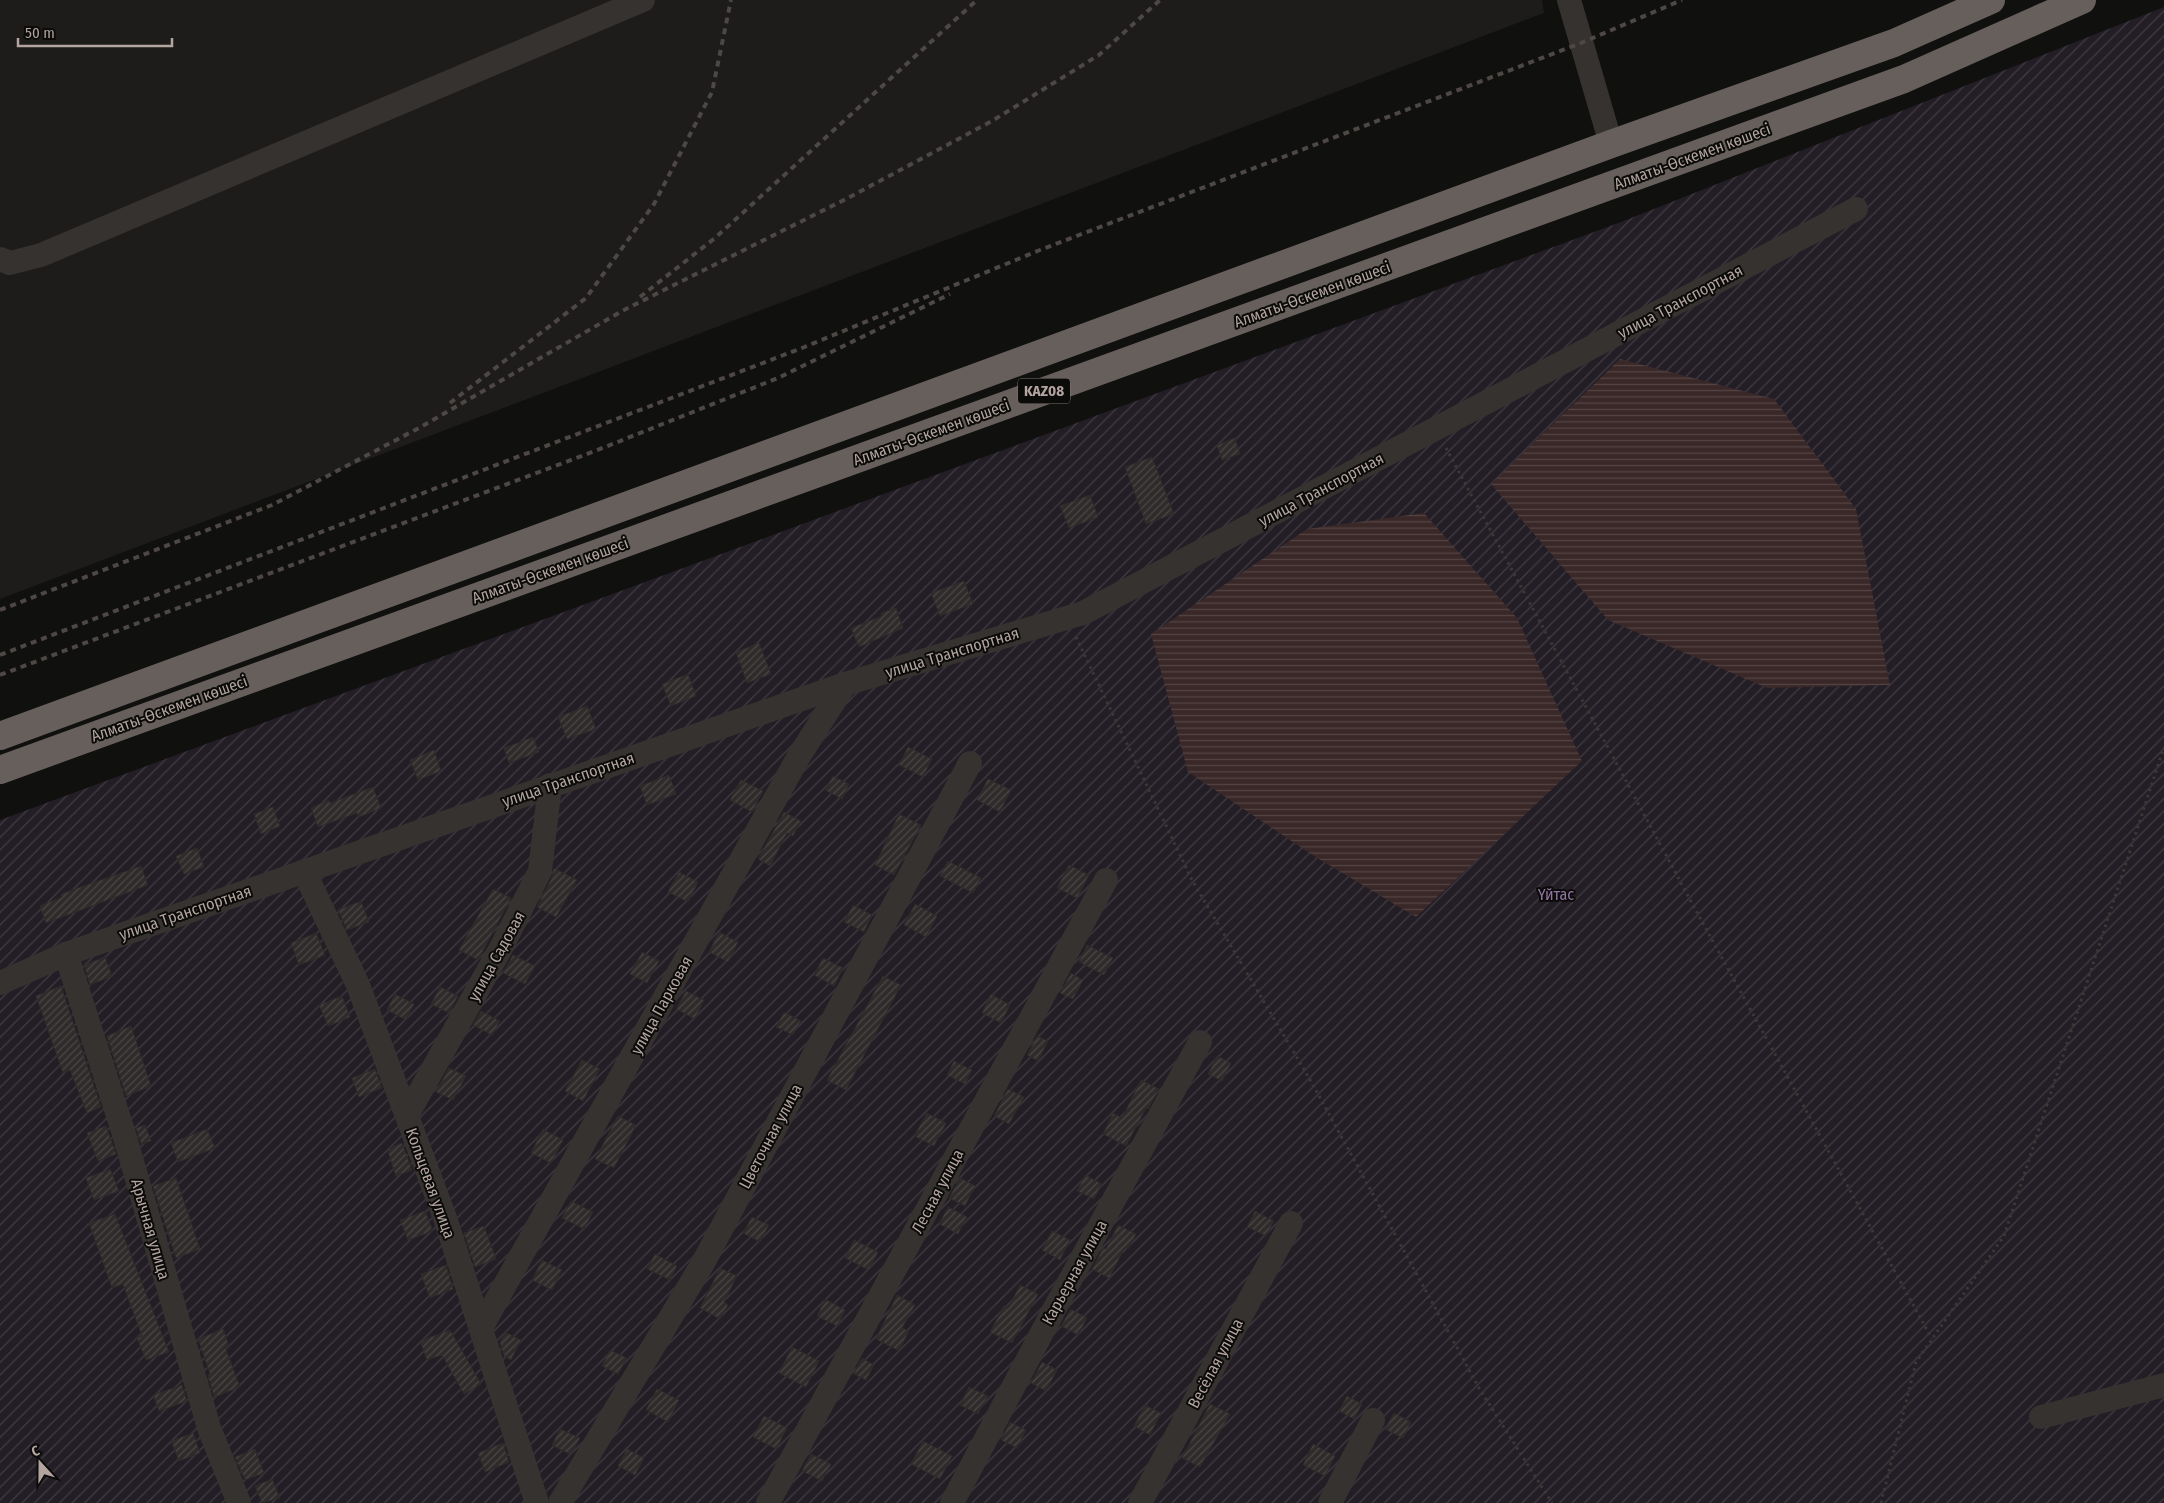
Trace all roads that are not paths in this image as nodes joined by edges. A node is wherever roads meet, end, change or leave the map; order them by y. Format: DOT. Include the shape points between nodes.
graph roads {
  1 [pos="643,0"];
  2 [pos="1569,0"];
  3 [pos="1991,0"];
  4 [pos="2082,0"];
  5 [pos="1611,144"];
  6 [pos="1856,209"];
  7 [pos="0,259"];
  8 [pos="174,673"];
  9 [pos="845,684"];
  10 [pos="184,703"];
  11 [pos="0,736"];
  12 [pos="970,763"];
  13 [pos="0,770"];
  14 [pos="550,785"];
  15 [pos="304,871"];
  16 [pos="1106,880"];
  17 [pos="66,954"];
  18 [pos="0,983"];
  19 [pos="1200,1042"];
  20 [pos="407,1115"];
  21 [pos="1291,1223"];
  22 [pos="481,1328"];
  23 [pos="2164,1386"];
  24 [pos="2041,1417"];
  25 [pos="1373,1420"];
  26 [pos="239,1503"];
  27 [pos="537,1503"];
  28 [pos="560,1503"];
  29 [pos="768,1503"];
  30 [pos="952,1503"];
  31 [pos="1140,1503"];
  32 [pos="1330,1503"];
  1 -- 7 [label="street" via="41,255 10,262"];
  2 -- 5 [label="street"];
  3 -- 5 [label="highway, Алматы-Өскемен көшесі / KAZ08" via="1894,43"];
  4 -- 10 [label="highway, Алматы-Өскемен көшесі / KAZ08" via="1904,79"];
  5 -- 8 [label="highway, Алматы-Өскемен көшесі / KAZ08"];
  6 -- 9 [label="street, улица Транспортная" via="1083,613"];
  8 -- 10 [label="highway"];
  8 -- 11 [label="highway, Алматы-Өскемен көшесі / KAZ08"];
  9 -- 14 [label="street, улица Транспортная"];
  9 -- 22 [label="street, улица Парковая" via="799,756"];
  10 -- 13 [label="highway, Алматы-Өскемен көшесі / KAZ08"];
  12 -- 28 [label="street, Цветочная улица" via="703,1263"];
  14 -- 15 [label="street, улица Транспортная"];
  14 -- 20 [label="street, улица Садовая" via="540,872"];
  15 -- 17 [label="street, улица Транспортная"];
  15 -- 20 [label="street, Кольцевая улица" via="358,985"];
  16 -- 29 [label="street, Лесная улица"];
  17 -- 18 [label="street, улица Транспортная"];
  17 -- 26 [label="street, Арычная улица" via="124,1134 208,1428"];
  19 -- 30 [label="street, Карьерная улица"];
  20 -- 22 [label="street, Кольцевая улица"];
  21 -- 31 [label="street, Весёлая улица"];
  22 -- 27 [label="street, Кольцевая улица"];
  23 -- 24 [label="street"];
  25 -- 32 [label="street"];
}
